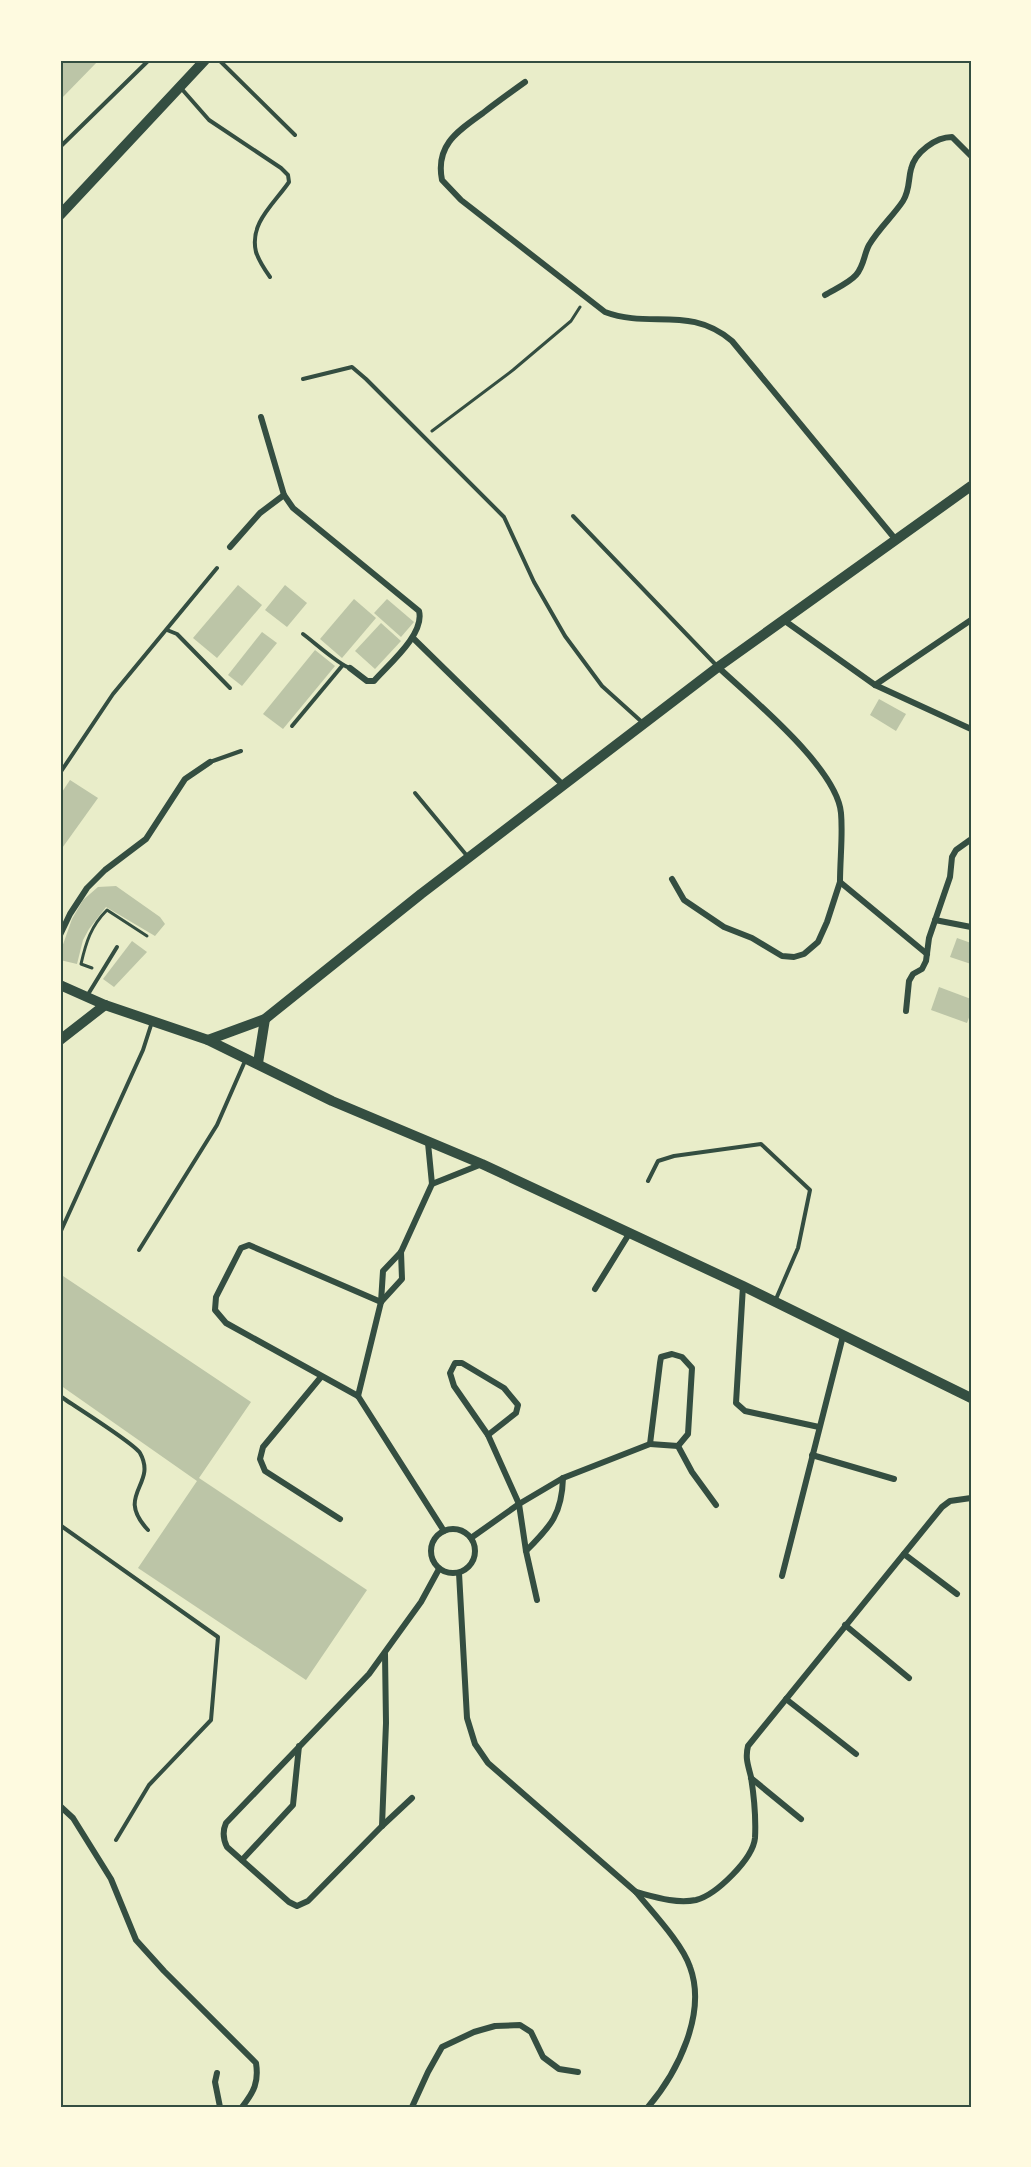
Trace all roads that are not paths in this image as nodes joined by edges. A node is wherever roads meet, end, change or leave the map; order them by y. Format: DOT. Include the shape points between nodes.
graph roads {
  1 [pos="149,60"];
  2 [pos="205,60"];
  3 [pos="219,60"];
  4 [pos="525,82"];
  5 [pos="180,87"];
  6 [pos="295,135"];
  7 [pos="60,147"];
  8 [pos="971,156"];
  9 [pos="60,215"];
  10 [pos="270,277"];
  11 [pos="825,295"];
  12 [pos="303,379"];
  13 [pos="261,417"];
  14 [pos="971,486"];
  15 [pos="284,495"];
  16 [pos="573,516"];
  17 [pos="896,540"];
  18 [pos="230,547"];
  19 [pos="217,568"];
  20 [pos="971,620"];
  21 [pos="785,621"];
  22 [pos="167,630"];
  23 [pos="303,634"];
  24 [pos="413,638"];
  25 [pos="342,666"];
  26 [pos="718,667"];
  27 [pos="350,668"];
  28 [pos="875,685"];
  29 [pos="230,688"];
  30 [pos="644,723"];
  31 [pos="292,726"];
  32 [pos="971,729"];
  33 [pos="241,751"];
  34 [pos="210,762"];
  35 [pos="60,773"];
  36 [pos="563,785"];
  37 [pos="415,793"];
  38 [pos="970,840"];
  39 [pos="468,858"];
  40 [pos="672,879"];
  41 [pos="840,882"];
  42 [pos="936,920"];
  43 [pos="971,927"];
  44 [pos="60,935"];
  45 [pos="117,947"];
  46 [pos="927,954"];
  47 [pos="60,985"];
  48 [pos="87,997"];
  49 [pos="105,1005"];
  50 [pos="906,1011"];
  51 [pos="266,1019"];
  52 [pos="152,1021"];
  53 [pos="60,1040"];
  54 [pos="208,1040"];
  55 [pos="247,1058"];
  56 [pos="258,1063"];
  57 [pos="428,1143"];
  58 [pos="482,1164"];
  59 [pos="648,1181"];
  60 [pos="432,1184"];
  61 [pos="60,1233"];
  62 [pos="629,1233"];
  63 [pos="139,1250"];
  64 [pos="401,1252"];
  65 [pos="743,1286"];
  66 [pos="595,1289"];
  67 [pos="381,1302"];
  68 [pos="775,1302"];
  69 [pos="843,1336"];
  70 [pos="321,1377"];
  71 [pos="60,1396"];
  72 [pos="358,1396"];
  73 [pos="971,1398"];
  74 [pos="819,1427"];
  75 [pos="488,1435"];
  76 [pos="650,1444"];
  77 [pos="678,1446"];
  78 [pos="812,1455"];
  79 [pos="563,1478"];
  80 [pos="894,1479"];
  81 [pos="971,1498"];
  82 [pos="519,1504"];
  83 [pos="716,1505"];
  84 [pos="340,1519"];
  85 [pos="60,1525"];
  86 [pos="148,1530"];
  87 [pos="444,1530"];
  88 [pos="471,1538"];
  89 [pos="526,1551"];
  90 [pos="904,1554"];
  91 [pos="439,1569"];
  92 [pos="459,1573"];
  93 [pos="782,1576"];
  94 [pos="957,1594"];
  95 [pos="537,1600"];
  96 [pos="845,1625"];
  97 [pos="385,1654"];
  98 [pos="909,1678"];
  99 [pos="786,1700"];
  100 [pos="299,1746"];
  101 [pos="856,1754"];
  102 [pos="751,1778"];
  103 [pos="412,1798"];
  104 [pos="60,1806"];
  105 [pos="801,1819"];
  106 [pos="382,1826"];
  107 [pos="116,1840"];
  108 [pos="242,1860"];
  109 [pos="636,1892"];
  110 [pos="578,2072"];
  111 [pos="217,2073"];
  112 [pos="220,2107"];
  113 [pos="242,2107"];
  114 [pos="412,2107"];
  115 [pos="648,2107"];
  1 -- 7 [label="lane"];
  2 -- 5 [label="street"];
  3 -- 6 [label="lane"];
  4 -- 17 [label="street" via="456,132 441,158 442,180 461,200 605,312 621,318 681,319 722,332"];
  5 -- 9 [label="street"];
  5 -- 10 [label="lane" via="209,120 288,175 289,182 260,219 256,238 256,253"];
  8 -- 11 [label="street" via="952,137 942,137 919,155 911,167 909,190 903,202 868,247 861,269"];
  12 -- 30 [label="lane" via="352,367 504,517 565,636 602,686"];
  13 -- 15 [label="street"];
  14 -- 17 [label="street"];
  15 -- 18 [label="street" via="260,513"];
  15 -- 24 [label="street" via="293,508 419,611 421,619"];
  16 -- 26 [label="lane"];
  17 -- 21 [label="street"];
  19 -- 22 [label="lane"];
  20 -- 28 [label="street"];
  21 -- 26 [label="street"];
  21 -- 28 [label="street"];
  22 -- 29 [label="lane" via="177,634"];
  22 -- 35 [label="lane" via="113,694"];
  23 -- 25 [label="lane"];
  24 -- 27 [label="street" via="374,681 367,681"];
  24 -- 36 [label="street"];
  25 -- 27 [label="lane"];
  25 -- 31 [label="lane"];
  26 -- 30 [label="street"];
  26 -- 41 [label="street" via="807,751 835,794 841,812"];
  28 -- 32 [label="street"];
  30 -- 36 [label="street"];
  33 -- 34 [label="lane"];
  34 -- 44 [label="street" via="185,779 146,839 87,888"];
  36 -- 39 [label="street"];
  37 -- 39 [label="lane"];
  38 -- 42 [label="street" via="952,857"];
  39 -- 51 [label="street"];
  40 -- 41 [label="street" via="684,900 724,927 782,956 794,957 818,942"];
  41 -- 46 [label="street"];
  42 -- 43 [label="street"];
  42 -- 46 [label="street"];
  45 -- 48 [label="lane"];
  46 -- 50 [label="street" via="922,969 909,981"];
  47 -- 48 [label="street"];
  48 -- 49 [label="street"];
  49 -- 52 [label="street"];
  49 -- 53 [label="street"];
  51 -- 54 [label="street"];
  51 -- 56 [label="street"];
  52 -- 54 [label="street"];
  52 -- 61 [label="lane" via="143,1050"];
  54 -- 55 [label="street"];
  55 -- 56 [label="street"];
  55 -- 63 [label="lane" via="217,1125"];
  56 -- 57 [label="street"];
  57 -- 58 [label="street"];
  57 -- 60 [label="street"];
  58 -- 60 [label="street"];
  58 -- 62 [label="street"];
  59 -- 68 [label="lane" via="658,1161 666,1158 761,1144 790,1170 810,1190 798,1248"];
  60 -- 64 [label="street"];
  62 -- 65 [label="street"];
  62 -- 66 [label="street"];
  64 -- 67 [label="street" via="383,1271"];
  64 -- 67 [label="street" via="402,1279"];
  65 -- 68 [label="street"];
  65 -- 74 [label="street" via="736,1403 745,1411"];
  67 -- 70 [label="street" via="258,1248 241,1248 216,1297 215,1310 226,1323"];
  67 -- 72 [label="street"];
  68 -- 69 [label="street"];
  69 -- 73 [label="street"];
  69 -- 74 [label="street"];
  70 -- 72 [label="street"];
  70 -- 84 [label="street" via="263,1447 260,1459 265,1471"];
  71 -- 86 [label="lane" via="139,1451 145,1466 133,1507"];
  72 -- 87 [label="street"];
  74 -- 78 [label="street"];
  75 -- 75 [label="street" via="454,1386 450,1372 455,1363 462,1363 504,1388 518,1405 516,1413"];
  75 -- 82 [label="street"];
  76 -- 77 [label="street"];
  76 -- 77 [label="street" via="660,1363 662,1357 672,1354 682,1357 692,1368 688,1434"];
  76 -- 79 [label="street"];
  77 -- 83 [label="street"];
  78 -- 80 [label="street"];
  78 -- 93 [label="street"];
  79 -- 82 [label="street"];
  79 -- 89 [label="street" via="562,1500 548,1530"];
  81 -- 90 [label="street" via="942,1507"];
  82 -- 88 [label="street"];
  82 -- 89 [label="street"];
  85 -- 107 [label="lane" via="218,1637 212,1720 149,1785"];
  87 -- 88 [label="street" via="459,1530"];
  87 -- 91 [label="street" via="431,1548 431,1557"];
  88 -- 92 [label="street" via="475,1557 470,1567"];
  89 -- 95 [label="street"];
  90 -- 94 [label="street"];
  90 -- 96 [label="street"];
  91 -- 92 [label="street"];
  91 -- 97 [label="street"];
  92 -- 109 [label="street" via="466,1710 475,1744 495,1771"];
  96 -- 98 [label="street"];
  96 -- 99 [label="street"];
  97 -- 100 [label="street"];
  97 -- 106 [label="street"];
  99 -- 101 [label="street"];
  99 -- 102 [label="street" via="748,1746 745,1757"];
  100 -- 108 [label="street" via="293,1805"];
  100 -- 108 [label="street" via="226,1823 224,1841"];
  102 -- 105 [label="street"];
  102 -- 109 [label="street" via="755,1840 741,1866 698,1899 664,1899"];
  103 -- 106 [label="street"];
  104 -- 113 [label="street" via="73,1818 111,1879 136,1940 256,2063 256,2084"];
  106 -- 108 [label="street" via="308,1901 297,1906"];
  109 -- 115 [label="street" via="687,1959 695,1992 678,2065"];
  110 -- 114 [label="street" via="559,2069 543,2056 531,2032 520,2025 495,2026 442,2047"];
  111 -- 112 [label="street"];
}
